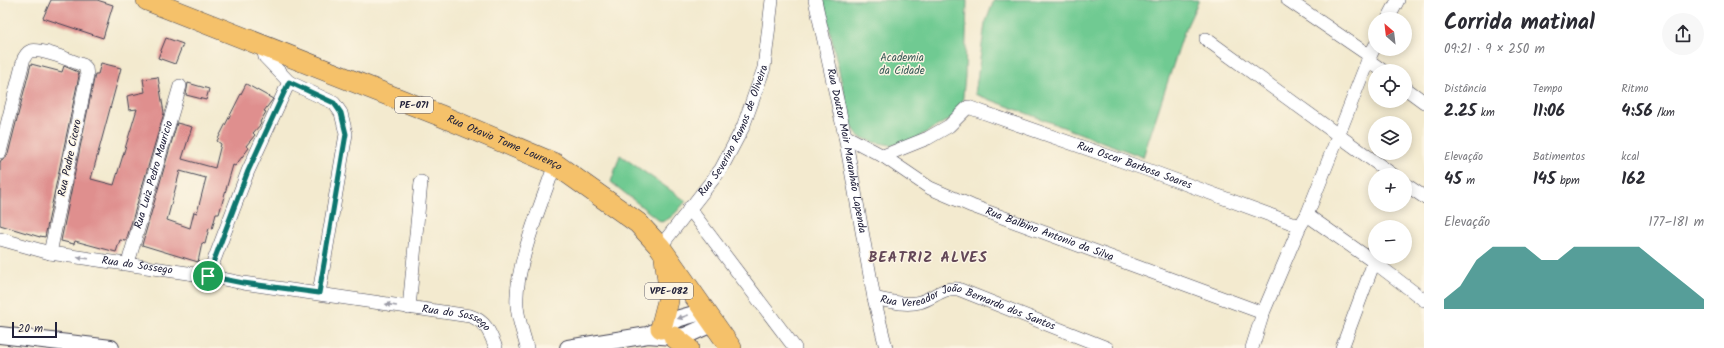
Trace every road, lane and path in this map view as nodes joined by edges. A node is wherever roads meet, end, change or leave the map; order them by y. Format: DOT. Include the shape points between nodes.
graph roads {
  1 [pos="147,0"];
  2 [pos="772,0"];
  3 [pos="815,0"];
  4 [pos="1288,0"];
  5 [pos="1398,0"];
  6 [pos="1392,12"];
  7 [pos="1206,39"];
  8 [pos="262,45"];
  9 [pos="1368,52"];
  10 [pos="1370,56"];
  11 [pos="289,82"];
  12 [pos="180,86"];
  13 [pos="1412,93"];
  14 [pos="1424,102"];
  15 [pos="845,136"];
  16 [pos="1337,136"];
  17 [pos="0,152"];
  18 [pos="883,156"];
  19 [pos="555,164"];
  20 [pos="1383,168"];
  21 [pos="421,182"];
  22 [pos="1412,189"];
  23 [pos="1424,197"];
  24 [pos="689,208"];
  25 [pos="1303,220"];
  26 [pos="0,239"];
  27 [pos="662,250"];
  28 [pos="50,253"];
  29 [pos="1368,258"];
  30 [pos="128,263"];
  31 [pos="1373,264"];
  32 [pos="1377,264"];
  33 [pos="208,276"];
  34 [pos="319,293"];
  35 [pos="874,298"];
  36 [pos="1424,300"];
  37 [pos="409,308"];
  38 [pos="1263,313"];
  39 [pos="707,316"];
  40 [pos="0,335"];
  41 [pos="668,337"];
  42 [pos="110,348"];
  43 [pos="496,348"];
  44 [pos="527,348"];
  45 [pos="568,348"];
  46 [pos="731,348"];
  47 [pos="795,348"];
  48 [pos="886,348"];
  49 [pos="1107,348"];
  50 [pos="1252,348"];
  51 [pos="1342,348"];
  1 -- 8 [label="main road, Rua Otavio Tome Lourenço / PE-071"];
  2 -- 24 [label="street, Rua Severino Ramos de Oliveira" via="764,68 743,127 720,170"];
  3 -- 15 [label="street, Rua Doutor Mair Maranhão Lapenda"];
  4 -- 9 [label="street"];
  5 -- 6 [label="street"];
  7 -- 16 [label="street"];
  8 -- 11 [label="street" via="265,57"];
  8 -- 19 [label="main road, Rua Otavio Tome Lourenço / PE-071"];
  10 -- 16 [label="street"];
  11 -- 33 [label="street" via="248,171"];
  11 -- 34 [label="street" via="334,103 341,113 346,134"];
  12 -- 30 [label="street, Rua Luiz Pedro Mauricio"];
  13 -- 14 [label="street"];
  15 -- 18 [label="street, Rua Balbino Antonio da Silva"];
  15 -- 35 [label="street, Rua Doutor Mair Maranhão Lapenda"];
  16 -- 20 [label="street"];
  16 -- 25 [label="street"];
  17 -- 28 [label="street, Rua Padre Cicero" via="27,54 39,51 83,65 87,76"];
  18 -- 25 [label="street, Rua Oscar Barbosa Soares" via="928,138 948,126 968,107 1145,169"];
  18 -- 38 [label="street, Rua Balbino Antonio da Silva" via="930,188 972,206"];
  19 -- 27 [label="main road, Rua Otavio Tome Lourenço / PE-071" via="638,223"];
  19 -- 44 [label="street" via="517,286 517,307"];
  21 -- 37 [label="street"];
  22 -- 23 [label="street"];
  24 -- 27 [label="street, Rua Severino Ramos de Oliveira"];
  24 -- 47 [label="street"];
  25 -- 29 [label="street, Rua Oscar Barbosa Soares"];
  25 -- 38 [label="street"];
  26 -- 28 [label="street, Rua do Sossego"];
  27 -- 39 [label="main road, Rua Otavio Tome Lourenço / PE-071"];
  27 -- 41 [label="main road, VPE-082" via="669,288"];
  30 -- 28 [label="street, Rua do Sossego, one-way"];
  30 -- 33 [label="street, Rua do Sossego"];
  31 -- 51 [label="street"];
  32 -- 36 [label="street, Rua Oscar Barbosa Soares"];
  33 -- 34 [label="street, Rua do Sossego"];
  37 -- 34 [label="street, Rua do Sossego, one-way"];
  35 -- 48 [label="street, Rua Doutor Mair Maranhão Lapenda"];
  35 -- 49 [label="street, Rua Vereador João Bernardo dos Santos" via="910,304 920,302 945,289 958,289"];
  37 -- 43 [label="street, Rua do Sossego" via="478,318 489,332"];
  38 -- 50 [label="street"];
  39 -- 41 [label="street" via="705,327 692,334"];
  39 -- 46 [label="main road, Rua Otavio Tome Lourenço / PE-071"];
  40 -- 42 [label="street"];
  41 -- 45 [label="street"];
}
